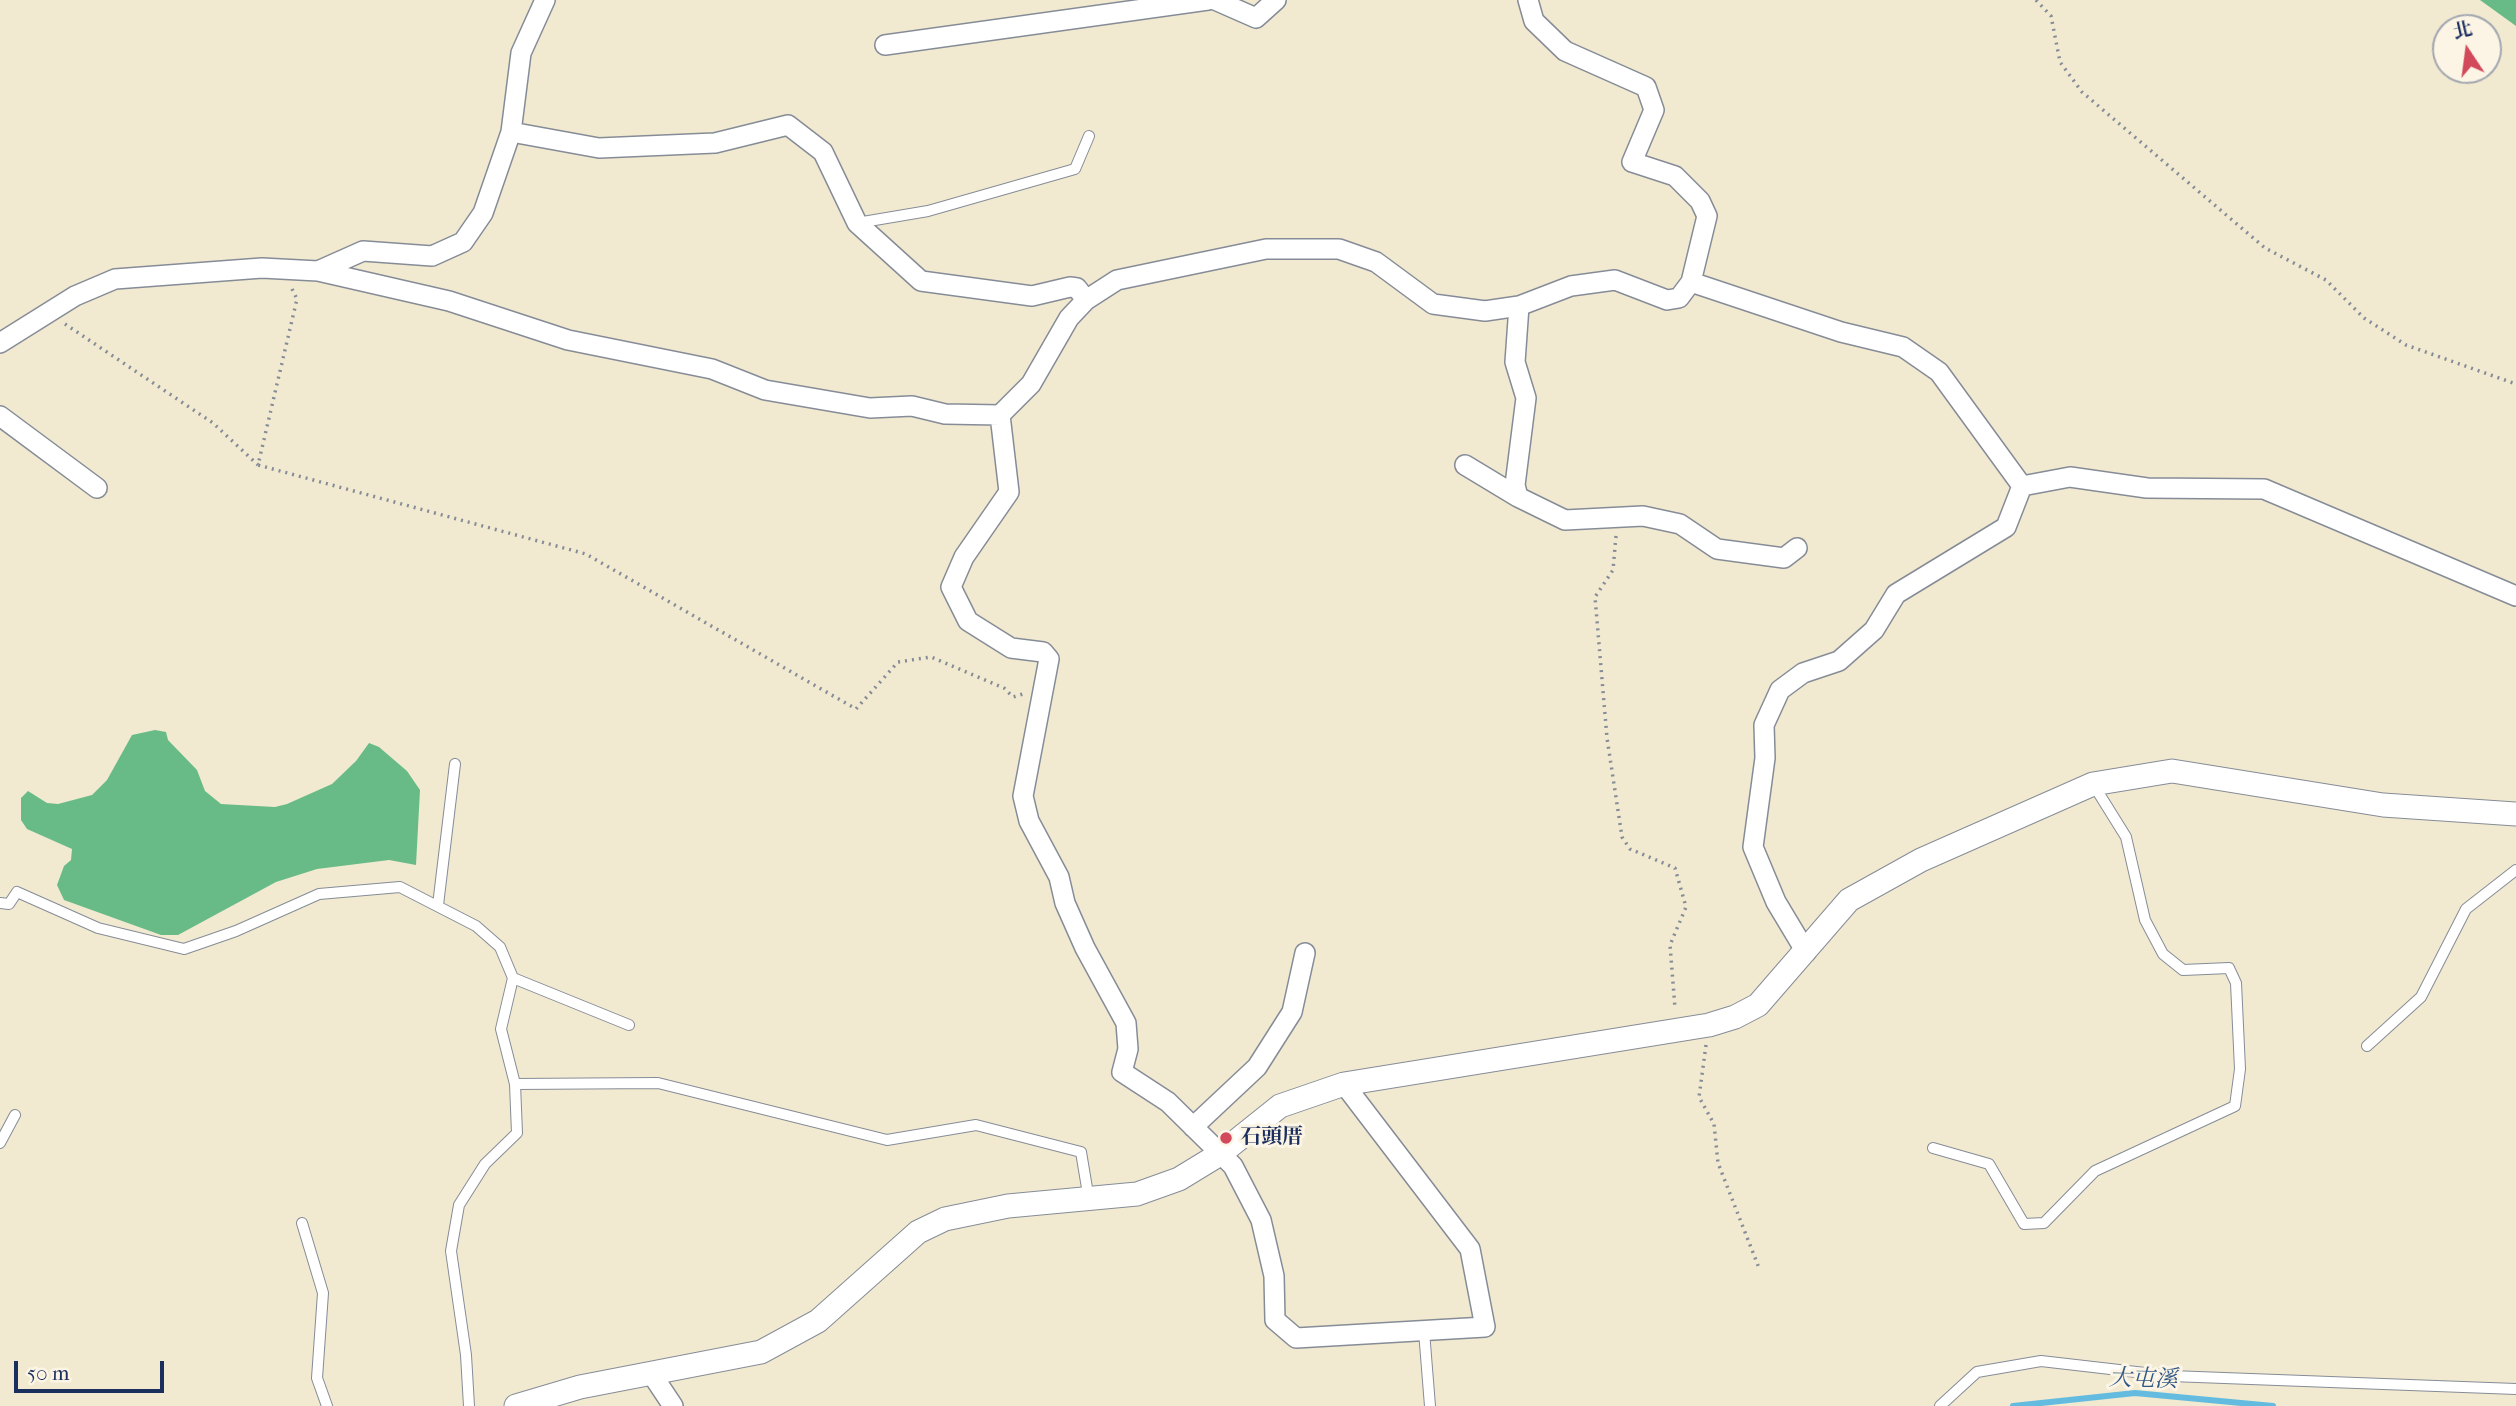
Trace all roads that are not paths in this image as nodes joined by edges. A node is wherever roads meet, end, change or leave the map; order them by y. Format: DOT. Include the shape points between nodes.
graph roads {
  1 [pos="545,0"];
  2 [pos="1208,0"];
  3 [pos="1215,0"];
  4 [pos="1276,0"];
  5 [pos="1528,0"];
  6 [pos="886,45"];
  7 [pos="512,132"];
  8 [pos="1089,136"];
  9 [pos="857,223"];
  10 [pos="318,271"];
  11 [pos="1691,282"];
  12 [pos="1086,300"];
  13 [pos="1519,306"];
  14 [pos="0,344"];
  15 [pos="1000,415"];
  16 [pos="0,416"];
  17 [pos="1465,465"];
  18 [pos="2022,486"];
  19 [pos="97,488"];
  20 [pos="1518,497"];
  21 [pos="1797,548"];
  22 [pos="2516,596"];
  23 [pos="455,764"];
  24 [pos="2092,784"];
  25 [pos="2516,814"];
  26 [pos="2516,870"];
  27 [pos="0,903"];
  28 [pos="438,905"];
  29 [pos="1805,952"];
  30 [pos="1305,953"];
  31 [pos="513,978"];
  32 [pos="629,1025"];
  33 [pos="2367,1046"];
  34 [pos="515,1084"];
  35 [pos="1344,1084"];
  36 [pos="15,1115"];
  37 [pos="1193,1127"];
  38 [pos="0,1143"];
  39 [pos="1933,1147"];
  40 [pos="1220,1153"];
  41 [pos="1089,1200"];
  42 [pos="302,1223"];
  43 [pos="1424,1331"];
  44 [pos="651,1373"];
  45 [pos="2516,1388"];
  46 [pos="327,1406"];
  47 [pos="469,1406"];
  48 [pos="516,1406"];
  49 [pos="673,1406"];
  50 [pos="1430,1406"];
  51 [pos="1940,1406"];
  1 -- 7 [label="street" via="521,53"];
  2 -- 6 [label="street"];
  3 -- 4 [label="street" via="1256,18"];
  5 -- 11 [label="street" via="1534,21 1565,51 1646,87 1654,110 1632,162 1675,176 1700,201 1707,216"];
  7 -- 9 [label="street" via="599,148 715,143 788,125 823,152"];
  7 -- 10 [label="street" via="483,213 463,242 432,256 363,251"];
  8 -- 9 [label="lane" via="1075,169 928,211"];
  9 -- 12 [label="street" via="922,281 1032,296 1070,287 1077,288"];
  10 -- 14 [label="street" via="249,268 115,279 75,296"];
  10 -- 15 [label="street" via="449,301 568,340 712,369 765,390 870,408 912,406 945,414"];
  11 -- 13 [label="street" via="1679,298 1667,300 1615,280 1571,286"];
  11 -- 18 [label="street" via="1920,356 1939,372"];
  12 -- 13 [label="street" via="1117,280 1266,249 1339,249 1376,262 1433,304 1485,311"];
  12 -- 15 [label="street" via="1069,318 1031,384"];
  13 -- 20 [label="street" via="1515,362 1526,398 1515,485"];
  15 -- 37 [label="street" via="1009,492 964,557 951,587 968,621 1011,648 1043,652 1049,659 1023,796 1029,821 1059,877 1085,948 1126,1023 1128,1049 1122,1072 1167,1102"];
  16 -- 19 [label="street"];
  17 -- 20 [label="street"];
  18 -- 22 [label="street" via="2070,477 2147,488 2264,489"];
  18 -- 29 [label="street" via="2006,527 1896,594 1874,630 1839,661 1803,673 1780,690 1764,724 1765,758 1754,847 1776,902"];
  20 -- 21 [label="street" via="1565,520 1643,516 1679,524 1717,549 1784,558"];
  23 -- 28 [label="lane"];
  24 -- 25 [label="street" via="2172,771 2382,805"];
  24 -- 29 [label="street" via="1920,860 1849,900"];
  24 -- 39 [label="lane" via="2126,837 2145,920 2163,954 2183,970 2229,968 2235,983 2240,1069 2235,1106 2095,1171 2044,1223 2024,1224 1989,1164"];
  26 -- 33 [label="lane" via="2466,909 2421,997"];
  27 -- 28 [label="lane" via="9,904 17,892 98,928 184,949 319,894 400,887"];
  28 -- 31 [label="lane" via="476,926 500,947"];
  29 -- 35 [label="street" via="1758,1005 1709,1025"];
  30 -- 37 [label="street" via="1292,1012 1258,1067"];
  31 -- 32 [label="lane"];
  31 -- 34 [label="lane" via="501,1029"];
  34 -- 41 [label="lane" via="658,1083 887,1140 976,1125 1081,1152"];
  34 -- 47 [label="lane" via="517,1133 485,1164 459,1205 451,1251"];
  35 -- 40 [label="street" via="1280,1106"];
  35 -- 43 [label="street" via="1470,1249 1485,1328"];
  36 -- 38 [label="lane"];
  37 -- 40 [label="street"];
  40 -- 41 [label="street" via="1179,1180 1137,1194"];
  40 -- 43 [label="street" via="1233,1166 1261,1220 1274,1276 1275,1320 1296,1338"];
  41 -- 44 [label="street" via="1008,1206 945,1219 918,1233 818,1321 761,1352"];
  42 -- 46 [label="lane" via="323,1293 317,1378"];
  43 -- 50 [label="lane"];
  44 -- 48 [label="street"];
  44 -- 49 [label="street"];
  45 -- 51 [label="lane" via="2171,1376 2041,1361 1977,1372"];
}
